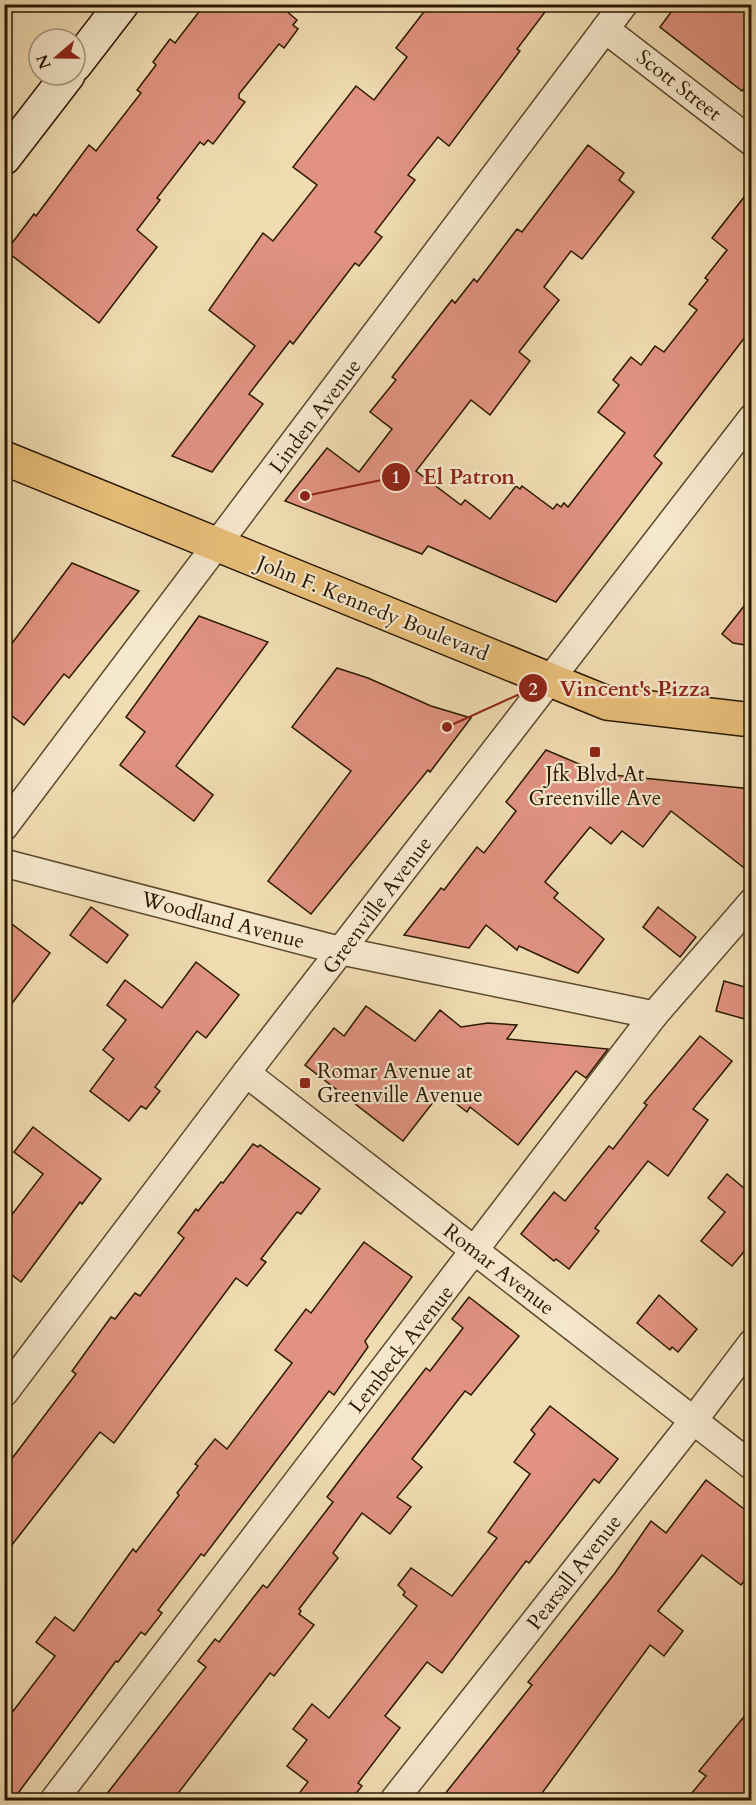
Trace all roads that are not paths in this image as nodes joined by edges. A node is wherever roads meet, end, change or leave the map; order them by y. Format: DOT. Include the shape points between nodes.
graph roads {
  1 [pos="122,4"];
  2 [pos="624,4"];
  3 [pos="605,29"];
  4 [pos="87,49"];
  5 [pos="59,87"];
  6 [pos="752,142"];
  7 [pos="4,158"];
  8 [pos="752,418"];
  9 [pos="4,458"];
  10 [pos="218,545"];
  11 [pos="549,679"];
  12 [pos="752,720"];
  13 [pos="4,827"];
  14 [pos="4,863"];
  15 [pos="752,902"];
  16 [pos="342,951"];
  17 [pos="654,1015"];
  18 [pos="246,1073"];
  19 [pos="476,1251"];
  20 [pos="752,1343"];
  21 [pos="4,1393"];
  22 [pos="693,1421"];
  23 [pos="752,1466"];
  24 [pos="54,1800"];
  25 [pos="394,1800"];
  1 -- 4 [label="main road"];
  2 -- 3 [label="street, Linden Avenue"];
  3 -- 6 [label="street, Scott Street"];
  3 -- 10 [label="street, Linden Avenue"];
  5 -- 7 [label="main road"];
  8 -- 11 [label="street, Greenville Avenue"];
  9 -- 10 [label="main road, John F. Kennedy Boulevard"];
  10 -- 11 [label="main road, John F. Kennedy Boulevard"];
  10 -- 13 [label="street, Linden Avenue"];
  11 -- 12 [label="main road, John F. Kennedy Boulevard" via="607,703"];
  11 -- 16 [label="street, Greenville Avenue"];
  14 -- 16 [label="street, Woodland Avenue"];
  15 -- 17 [label="street, Lembeck Avenue"];
  16 -- 17 [label="street, Woodland Avenue"];
  16 -- 18 [label="street, Greenville Avenue"];
  17 -- 19 [label="street, Lembeck Avenue"];
  18 -- 19 [label="street, Romar Avenue"];
  18 -- 21 [label="street, Greenville Avenue"];
  19 -- 22 [label="street, Romar Avenue"];
  19 -- 24 [label="street, Lembeck Avenue"];
  20 -- 22 [label="street, Pearsall Avenue"];
  22 -- 23 [label="street, Romar Avenue"];
  22 -- 25 [label="street, Pearsall Avenue"];
}
